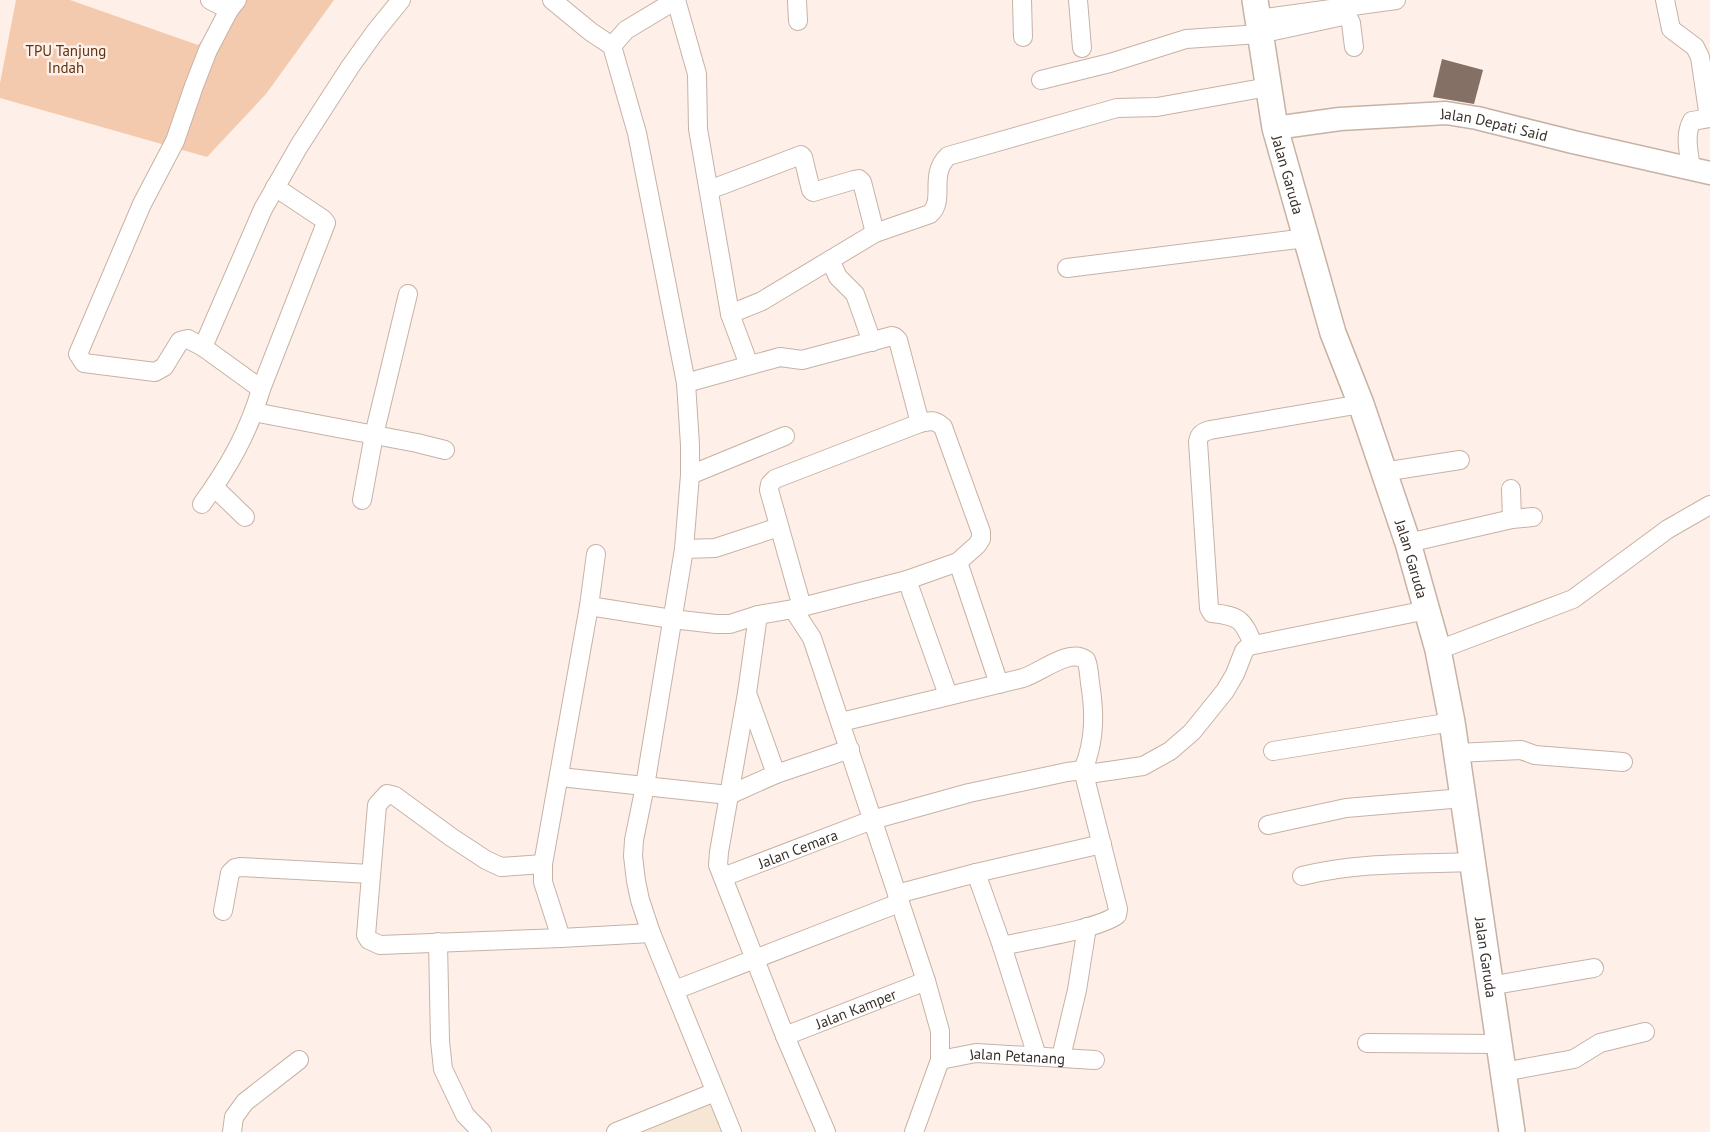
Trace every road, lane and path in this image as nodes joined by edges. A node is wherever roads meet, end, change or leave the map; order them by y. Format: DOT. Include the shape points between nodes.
graph roads {
  1 [pos="210,0"];
  2 [pos="401,0"];
  3 [pos="552,0"];
  4 [pos="676,0"];
  5 [pos="797,0"];
  6 [pos="1022,0"];
  7 [pos="1078,0"];
  8 [pos="1396,0"];
  9 [pos="1665,0"];
  10 [pos="233,5"];
  11 [pos="1258,18"];
  12 [pos="798,21"];
  13 [pos="1023,37"];
  14 [pos="612,46"];
  15 [pos="1354,47"];
  16 [pos="1082,48"];
  17 [pos="1041,80"];
  18 [pos="1268,87"];
  19 [pos="1709,118"];
  20 [pos="1275,128"];
  21 [pos="1700,170"];
  22 [pos="275,187"];
  23 [pos="709,190"];
  24 [pos="875,233"];
  25 [pos="1306,238"];
  26 [pos="830,260"];
  27 [pos="1066,268"];
  28 [pos="408,294"];
  29 [pos="730,314"];
  30 [pos="872,342"];
  31 [pos="203,347"];
  32 [pos="749,365"];
  33 [pos="686,383"];
  34 [pos="261,389"];
  35 [pos="1361,404"];
  36 [pos="254,412"];
  37 [pos="920,423"];
  38 [pos="374,435"];
  39 [pos="785,436"];
  40 [pos="445,450"];
  41 [pos="1460,460"];
  42 [pos="1383,472"];
  43 [pos="690,476"];
  44 [pos="214,487"];
  45 [pos="1511,489"];
  46 [pos="362,500"];
  47 [pos="202,504"];
  48 [pos="1710,505"];
  49 [pos="245,517"];
  50 [pos="1533,517"];
  51 [pos="1512,519"];
  52 [pos="779,527"];
  53 [pos="1408,543"];
  54 [pos="684,549"];
  55 [pos="596,554"];
  56 [pos="958,562"];
  57 [pos="907,580"];
  58 [pos="589,606"];
  59 [pos="798,608"];
  60 [pos="1427,610"];
  61 [pos="758,615"];
  62 [pos="672,619"];
  63 [pos="1254,644"];
  64 [pos="1438,650"];
  65 [pos="999,684"];
  66 [pos="747,693"];
  67 [pos="948,695"];
  68 [pos="841,722"];
  69 [pos="1452,722"];
  70 [pos="850,749"];
  71 [pos="1273,751"];
  72 [pos="1456,753"];
  73 [pos="1623,762"];
  74 [pos="1083,770"];
  75 [pos="776,774"];
  76 [pos="560,777"];
  77 [pos="645,786"];
  78 [pos="729,795"];
  79 [pos="1463,798"];
  80 [pos="872,820"];
  81 [pos="1268,826"];
  82 [pos="1102,844"];
  83 [pos="1472,862"];
  84 [pos="543,864"];
  85 [pos="976,873"];
  86 [pos="371,874"];
  87 [pos="1302,876"];
  88 [pos="723,877"];
  89 [pos="898,899"];
  90 [pos="224,911"];
  91 [pos="1087,927"];
  92 [pos="651,933"];
  93 [pos="561,938"];
  94 [pos="438,942"];
  95 [pos="1002,946"];
  96 [pos="754,959"];
  97 [pos="1594,968"];
  98 [pos="926,981"];
  99 [pos="1489,986"];
  100 [pos="675,990"];
  101 [pos="1645,1032"];
  102 [pos="785,1036"];
  103 [pos="1367,1043"];
  104 [pos="1498,1044"];
  105 [pos="1037,1056"];
  106 [pos="1061,1057"];
  107 [pos="299,1060"];
  108 [pos="940,1060"];
  109 [pos="1095,1060"];
  110 [pos="1503,1072"];
  111 [pos="715,1092"];
  112 [pos="232,1132"];
  113 [pos="482,1132"];
  114 [pos="616,1132"];
  115 [pos="732,1132"];
  116 [pos="826,1132"];
  117 [pos="914,1132"];
  118 [pos="1512,1132"];
  1 -- 10 [label="street"];
  2 -- 22 [label="street" via="350,67"];
  3 -- 14 [label="street"];
  4 -- 14 [label="street" via="626,30"];
  4 -- 23 [label="street" via="697,74 698,129"];
  5 -- 12 [label="street"];
  6 -- 13 [label="street"];
  7 -- 16 [label="street"];
  8 -- 11 [label="street"];
  9 -- 19 [label="street" via="1670,29 1695,46 1700,57"];
  10 -- 31 [label="street" via="208,50 175,141 142,204 78,354 84,363 155,372 164,367 180,341 188,339"];
  11 -- 15 [label="street" via="1343,16 1351,23"];
  11 -- 17 [label="street" via="1110,63"];
  11 -- 18 [label="highway, Jalan Garuda"];
  14 -- 33 [label="street" via="637,133"];
  18 -- 20 [label="highway, Jalan Garuda"];
  18 -- 24 [label="street" via="1157,108 1117,108 948,156 941,162 938,173 935,210"];
  19 -- 21 [label="street" via="1692,121 1689,127 1688,134"];
  20 -- 21 [label="main road, Jalan Depati Said" via="1340,119 1446,113"];
  20 -- 25 [label="highway, Jalan Garuda"];
  22 -- 31 [label="street" via="262,209"];
  22 -- 34 [label="street" via="326,224"];
  23 -- 24 [label="street" via="801,155 813,192 854,180 862,182"];
  23 -- 29 [label="street"];
  24 -- 26 [label="street"];
  25 -- 27 [label="street"];
  25 -- 35 [label="highway, Jalan Garuda" via="1333,333"];
  26 -- 29 [label="street" via="762,301"];
  26 -- 30 [label="street" via="838,277 855,294"];
  28 -- 38 [label="street"];
  29 -- 32 [label="street"];
  30 -- 32 [label="street" via="802,360 780,357"];
  30 -- 37 [label="street" via="892,336 898,340"];
  31 -- 34 [label="street"];
  32 -- 33 [label="street"];
  33 -- 43 [label="street"];
  34 -- 36 [label="street"];
  35 -- 42 [label="highway, Jalan Garuda"];
  35 -- 63 [label="street" via="1205,431 1199,437 1209,608 1212,613 1226,614 1243,623"];
  36 -- 38 [label="street"];
  36 -- 44 [label="street" via="234,456"];
  37 -- 52 [label="street" via="772,481 769,490"];
  37 -- 56 [label="street" via="932,421 943,427 982,532 977,545"];
  38 -- 40 [label="street"];
  38 -- 46 [label="street"];
  39 -- 43 [label="street"];
  41 -- 42 [label="street"];
  42 -- 53 [label="highway, Jalan Garuda"];
  43 -- 54 [label="street"];
  44 -- 47 [label="street"];
  44 -- 49 [label="street"];
  45 -- 51 [label="street"];
  48 -- 64 [label="street" via="1668,530 1573,599"];
  50 -- 51 [label="street"];
  51 -- 53 [label="street"];
  52 -- 54 [label="street" via="715,548"];
  52 -- 59 [label="street"];
  53 -- 60 [label="highway, Jalan Garuda"];
  54 -- 62 [label="street"];
  55 -- 58 [label="street"];
  56 -- 57 [label="street"];
  56 -- 65 [label="street"];
  57 -- 59 [label="street"];
  57 -- 67 [label="street"];
  58 -- 62 [label="street"];
  58 -- 76 [label="street"];
  59 -- 61 [label="street"];
  59 -- 68 [label="street" via="817,650"];
  60 -- 63 [label="street"];
  60 -- 64 [label="highway, Jalan Garuda"];
  61 -- 62 [label="street" via="724,624"];
  61 -- 66 [label="street"];
  62 -- 77 [label="street"];
  63 -- 74 [label="street, Jalan Cemara" via="1244,652 1225,691 1192,732 1170,751 1143,766 1095,773"];
  64 -- 69 [label="highway, Jalan Garuda"];
  65 -- 67 [label="street"];
  65 -- 74 [label="street" via="1033,675 1060,660 1084,658 1094,718 1089,754"];
  66 -- 75 [label="street"];
  66 -- 78 [label="street"];
  67 -- 68 [label="street"];
  68 -- 70 [label="street"];
  69 -- 71 [label="street"];
  69 -- 72 [label="highway, Jalan Garuda"];
  70 -- 75 [label="street"];
  70 -- 80 [label="street"];
  72 -- 73 [label="street" via="1521,750"];
  72 -- 79 [label="highway, Jalan Garuda"];
  74 -- 80 [label="street, Jalan Cemara" via="969,793"];
  74 -- 82 [label="street"];
  75 -- 78 [label="street"];
  76 -- 77 [label="street"];
  76 -- 84 [label="street"];
  77 -- 78 [label="street"];
  77 -- 92 [label="street" via="633,856 638,890"];
  78 -- 88 [label="street" via="718,859"];
  79 -- 81 [label="street" via="1346,808"];
  79 -- 83 [label="highway, Jalan Garuda"];
  80 -- 88 [label="street, Jalan Cemara"];
  80 -- 89 [label="street"];
  82 -- 85 [label="street"];
  82 -- 91 [label="street" via="1118,912 1113,918"];
  83 -- 87 [label="street" via="1349,867"];
  83 -- 99 [label="highway, Jalan Garuda"];
  84 -- 86 [label="street" via="501,867 486,860 395,796 387,794 377,805"];
  84 -- 93 [label="street" via="543,882"];
  85 -- 89 [label="street"];
  85 -- 95 [label="street"];
  86 -- 90 [label="street" via="236,868 230,873"];
  86 -- 94 [label="street" via="366,926 369,940 380,945"];
  88 -- 96 [label="street"];
  89 -- 96 [label="street"];
  89 -- 98 [label="street"];
  91 -- 95 [label="street"];
  91 -- 106 [label="street" via="1077,990"];
  92 -- 93 [label="street"];
  92 -- 100 [label="street"];
  93 -- 94 [label="street"];
  94 -- 113 [label="street" via="442,1069 465,1115"];
  95 -- 105 [label="street"];
  96 -- 100 [label="street"];
  96 -- 102 [label="street"];
  97 -- 99 [label="street"];
  98 -- 102 [label="street, Jalan Kamper"];
  98 -- 108 [label="street" via="940,1031"];
  99 -- 104 [label="highway, Jalan Garuda"];
  100 -- 111 [label="street"];
  101 -- 110 [label="street" via="1600,1043 1574,1059"];
  102 -- 116 [label="street"];
  103 -- 104 [label="street"];
  104 -- 110 [label="highway, Jalan Garuda"];
  105 -- 106 [label="street, Jalan Petanang"];
  105 -- 108 [label="street, Jalan Petanang" via="976,1053"];
  106 -- 109 [label="street, Jalan Petanang"];
  107 -- 112 [label="street" via="244,1102 234,1117"];
  108 -- 117 [label="street"];
  110 -- 118 [label="highway, Jalan Garuda"];
  111 -- 114 [label="street"];
  111 -- 115 [label="street"];
}
